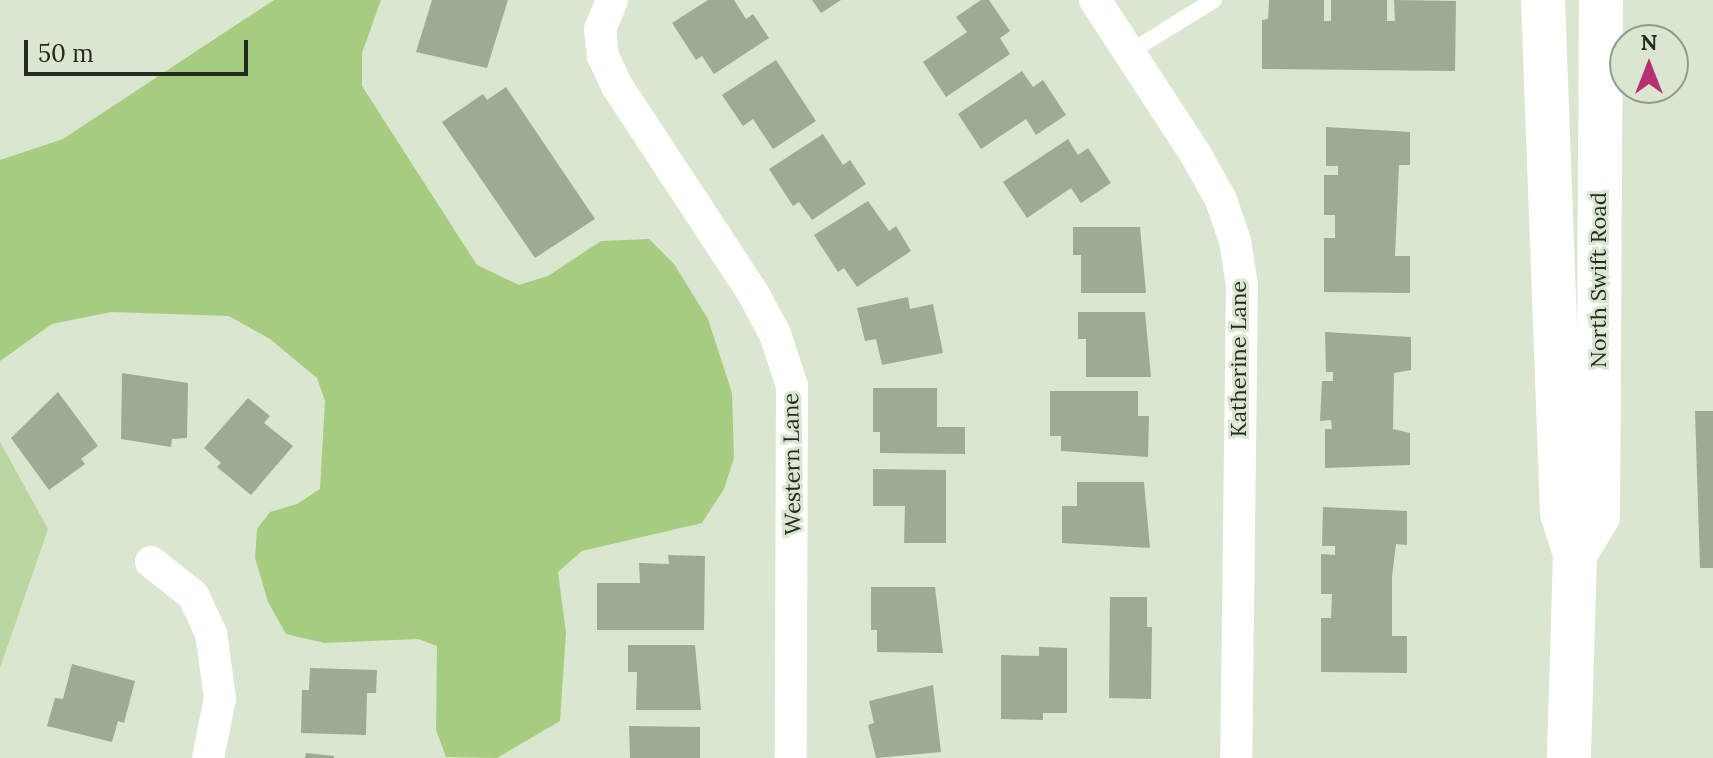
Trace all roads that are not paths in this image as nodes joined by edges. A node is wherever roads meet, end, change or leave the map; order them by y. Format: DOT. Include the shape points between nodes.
graph roads {
  1 [pos="1095,0"];
  2 [pos="1214,0"];
  3 [pos="1543,0"];
  4 [pos="1601,0"];
  5 [pos="606,14"];
  6 [pos="1130,52"];
  7 [pos="1575,554"];
  8 [pos="151,562"];
  9 [pos="208,758"];
  10 [pos="791,758"];
  11 [pos="1236,758"];
  12 [pos="1569,758"];
  1 -- 6 [label="street, Katherine Lane"];
  2 -- 6 [label="lane"];
  3 -- 7 [label="street, North Swift Road" via="1562,513"];
  4 -- 7 [label="street, North Swift Road" via="1598,516"];
  5 -- 10 [label="street, Western Lane" via="603,56 617,86 753,293 775,334 792,386"];
  6 -- 11 [label="street, Katherine Lane" via="1221,200 1239,270"];
  7 -- 12 [label="street, North Swift Road"];
  8 -- 9 [label="street" via="193,595 211,633 220,698"];
}
